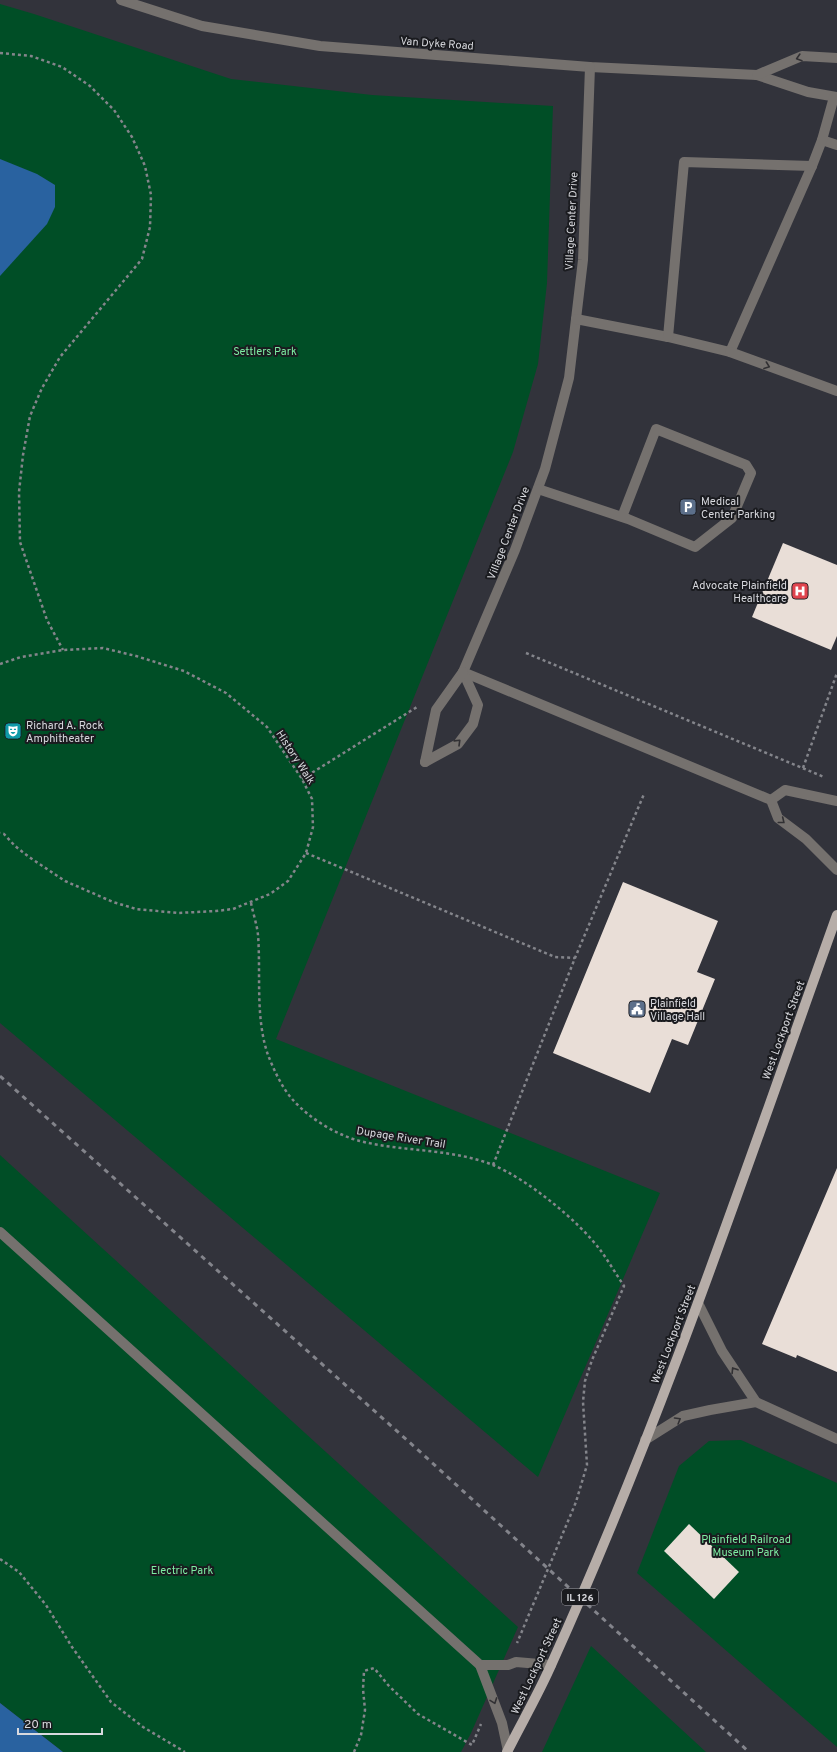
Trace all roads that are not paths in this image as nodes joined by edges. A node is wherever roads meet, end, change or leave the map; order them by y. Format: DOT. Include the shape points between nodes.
graph roads {
  1 [pos="121,0"];
  2 [pos="837,58"];
  3 [pos="590,67"];
  4 [pos="757,75"];
  5 [pos="836,97"];
  6 [pos="822,140"];
  7 [pos="837,145"];
  8 [pos="812,166"];
  9 [pos="576,319"];
  10 [pos="668,337"];
  11 [pos="730,352"];
  12 [pos="837,391"];
  13 [pos="538,489"];
  14 [pos="622,517"];
  15 [pos="463,672"];
  16 [pos="771,800"];
  17 [pos="837,801"];
  18 [pos="837,870"];
  19 [pos="837,915"];
  20 [pos="0,1232"];
  21 [pos="698,1303"];
  22 [pos="756,1402"];
  23 [pos="837,1439"];
  24 [pos="645,1440"];
  25 [pos="480,1665"];
  26 [pos="552,1665"];
  27 [pos="508,1751"];
  1 -- 3 [label="street, Van Dyke Road" via="202,26 320,46"];
  2 -- 4 [label="street, Van Dyke Road, one-way" via="802,56"];
  3 -- 4 [label="street, Van Dyke Road"];
  3 -- 9 [label="street, Village Center Drive" via="583,260"];
  4 -- 5 [label="street, Van Dyke Road" via="808,92"];
  5 -- 6 [label="street"];
  6 -- 7 [label="street"];
  6 -- 8 [label="street"];
  8 -- 10 [label="street" via="684,162"];
  8 -- 11 [label="street"];
  9 -- 10 [label="street"];
  9 -- 13 [label="street, Village Center Drive" via="569,378"];
  10 -- 11 [label="street"];
  11 -- 12 [label="street, one-way"];
  13 -- 14 [label="street"];
  13 -- 15 [label="street, Village Center Drive"];
  14 -- 14 [label="street" via="695,547 732,518 751,473 746,465 656,429"];
  15 -- 15 [label="street, Village Center Drive, one-way" via="436,710 425,762 458,744 473,724 478,705"];
  15 -- 16 [label="street"];
  16 -- 17 [label="street" via="785,790"];
  16 -- 18 [label="street, one-way" via="778,818 806,839"];
  19 -- 21 [label="main road, West Lockport Street"];
  20 -- 25 [label="street"];
  22 -- 21 [label="street, one-way" via="722,1351"];
  21 -- 24 [label="main road, West Lockport Street"];
  22 -- 23 [label="street"];
  24 -- 22 [label="street, one-way" via="683,1416"];
  24 -- 26 [label="main road, West Lockport Street / IL 126"];
  25 -- 26 [label="street" via="508,1665 516,1662"];
  25 -- 27 [label="street, one-way" via="502,1723"];
  26 -- 27 [label="main road, West Lockport Street / IL 126"];
}
